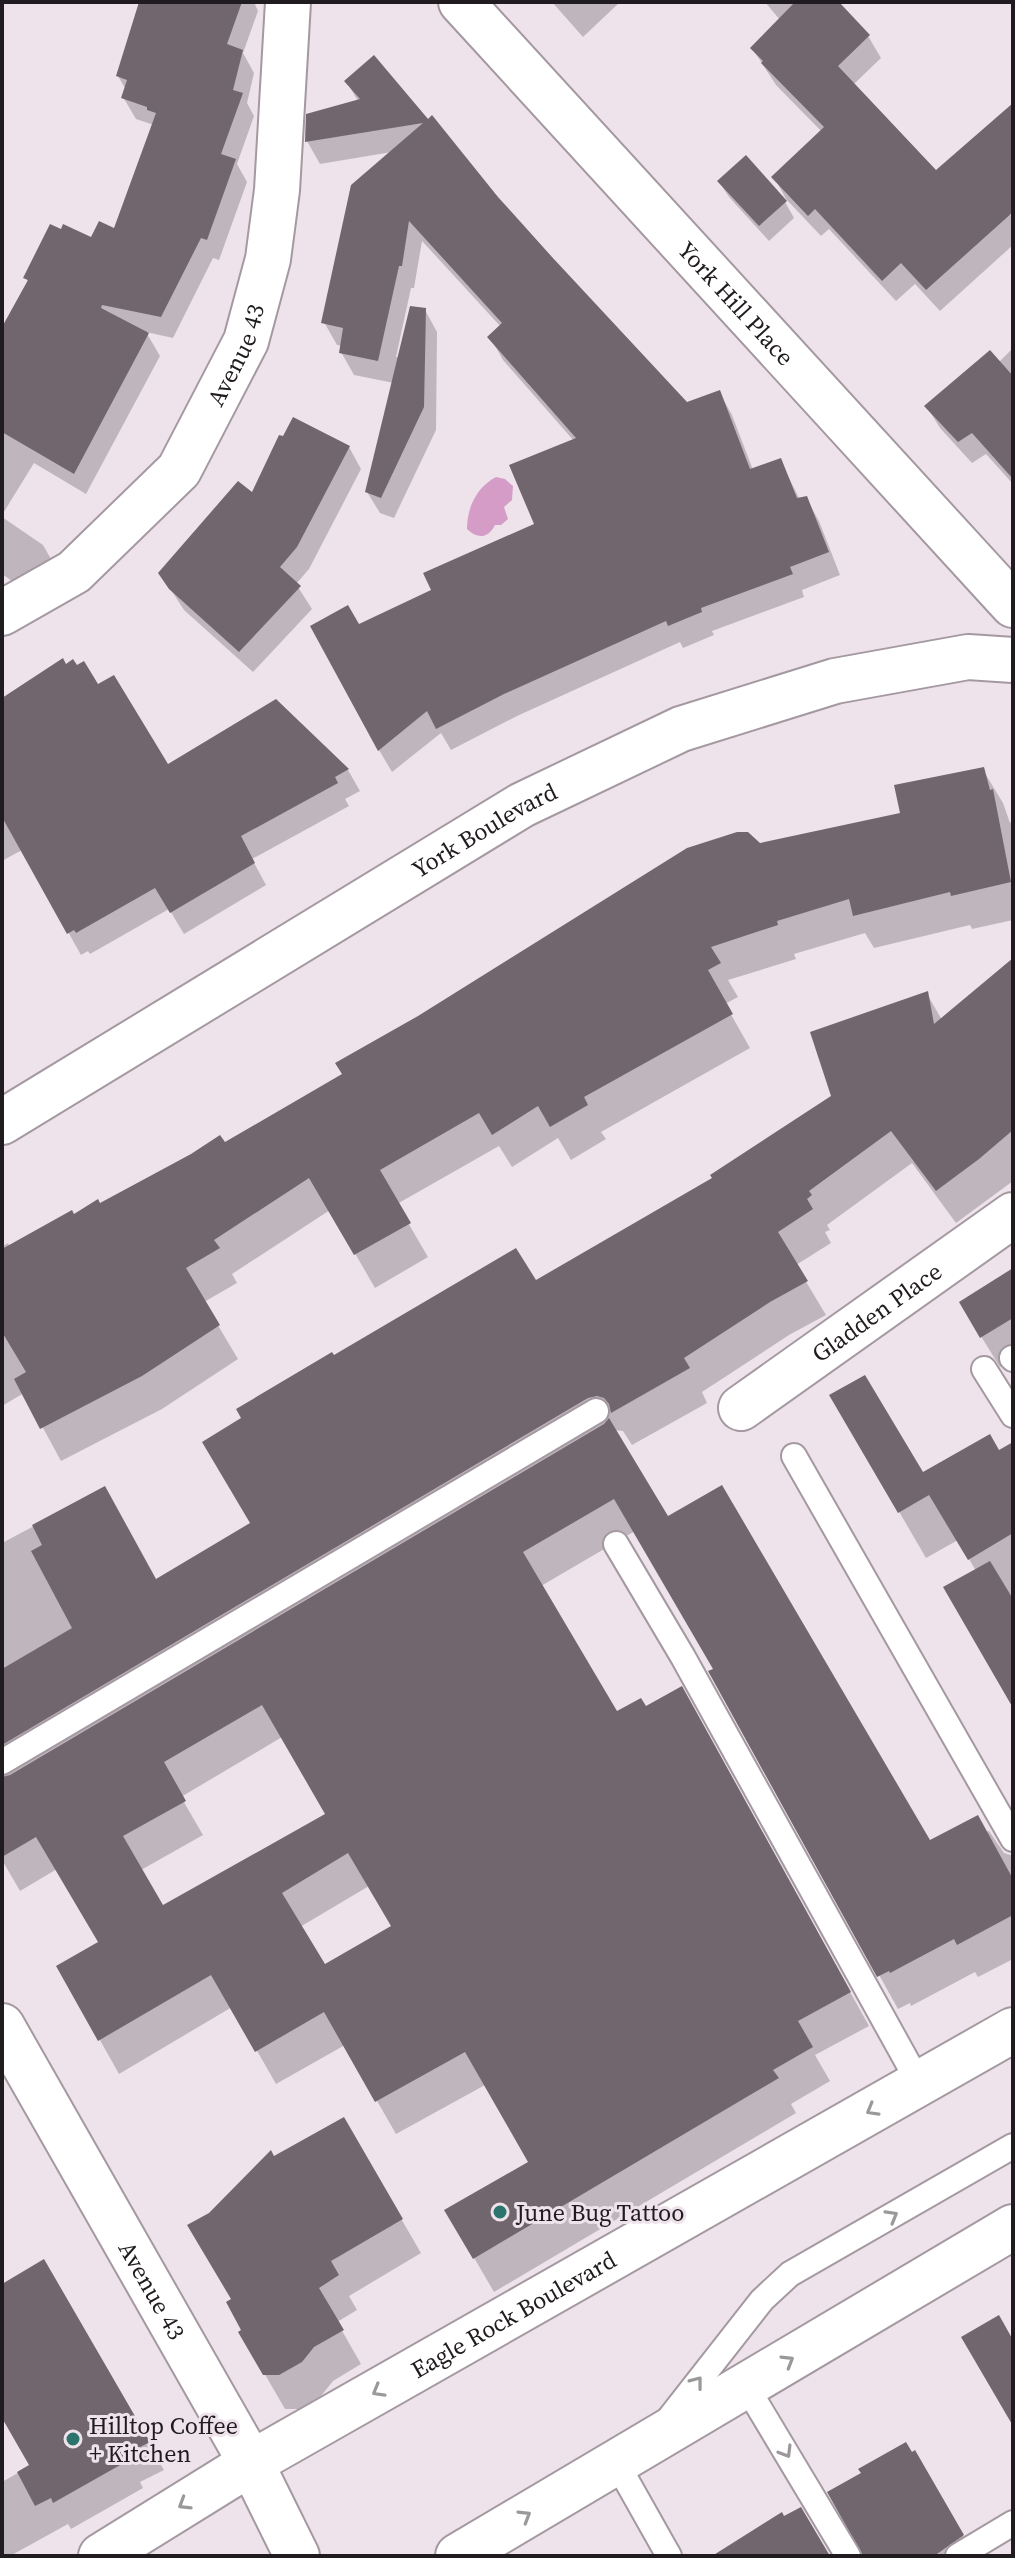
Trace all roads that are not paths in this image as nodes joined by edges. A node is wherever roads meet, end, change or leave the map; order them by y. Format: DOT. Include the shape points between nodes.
graph roads {
  1 [pos="288,2"];
  2 [pos="461,2"];
  3 [pos="1013,605"];
  4 [pos="2,613"];
  5 [pos="1013,660"];
  6 [pos="2,1122"];
  7 [pos="1013,1215"];
  8 [pos="984,1369"];
  9 [pos="741,1408"];
  10 [pos="596,1411"];
  11 [pos="1013,1415"];
  12 [pos="794,1456"];
  13 [pos="616,1544"];
  14 [pos="2,1762"];
  15 [pos="1013,1839"];
  16 [pos="2,2026"];
  17 [pos="1013,2030"];
  18 [pos="919,2083"];
  19 [pos="1013,2146"];
  20 [pos="1013,2227"];
  21 [pos="746,2386"];
  22 [pos="632,2453"];
  23 [pos="251,2463"];
  24 [pos="1013,2523"];
  25 [pos="101,2556"];
  26 [pos="297,2556"];
  27 [pos="458,2556"];
  28 [pos="669,2556"];
  29 [pos="848,2556"];
  30 [pos="958,2556"];
  1 -- 4 [label="street, Avenue 43" via="277,190 268,259 246,341 179,470 74,572"];
  2 -- 3 [label="street, York Hill Place"];
  5 -- 6 [label="street, York Boulevard" via="968,657 835,681 681,729 522,805"];
  7 -- 9 [label="street, Gladden Place"];
  8 -- 11 [label="lane"];
  10 -- 14 [label="lane"];
  12 -- 15 [label="lane"];
  13 -- 18 [label="lane"];
  16 -- 23 [label="street, Avenue 43"];
  17 -- 18 [label="street, Eagle Rock Boulevard"];
  18 -- 23 [label="street, Eagle Rock Boulevard, one-way"];
  22 -- 19 [label="lane, one-way" via="790,2274"];
  21 -- 20 [label="street, one-way"];
  21 -- 22 [label="street"];
  21 -- 29 [label="lane, one-way"];
  27 -- 22 [label="street, one-way"];
  22 -- 28 [label="lane"];
  23 -- 25 [label="street, Eagle Rock Boulevard, one-way"];
  23 -- 26 [label="street, Avenue 43"];
  24 -- 30 [label="lane"];
}
